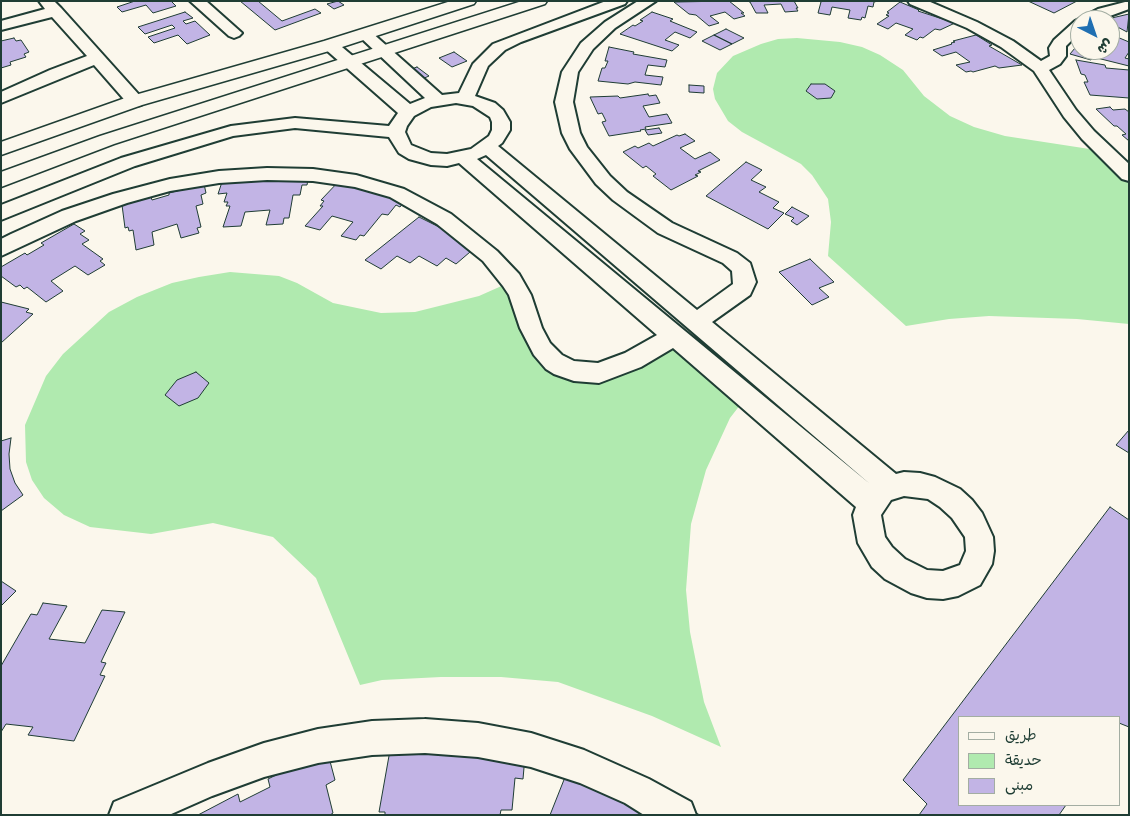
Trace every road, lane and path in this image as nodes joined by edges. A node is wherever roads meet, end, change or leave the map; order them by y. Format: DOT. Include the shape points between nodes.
graph roads {
  1 [pos="197,1"];
  2 [pos="468,1"];
  3 [pos="539,1"];
  4 [pos="620,1"];
  5 [pos="649,1"];
  6 [pos="916,1"];
  7 [pos="1129,4"];
  8 [pos="51,6"];
  9 [pos="1110,10"];
  10 [pos="1,26"];
  11 [pos="234,33"];
  12 [pos="365,34"];
  13 [pos="1070,34"];
  14 [pos="330,45"];
  15 [pos="384,52"];
  16 [pos="97,58"];
  17 [pos="351,63"];
  18 [pos="1040,68"];
  19 [pos="56,73"];
  20 [pos="1,86"];
  21 [pos="1,98"];
  22 [pos="466,99"];
  23 [pos="437,100"];
  24 [pos="135,101"];
  25 [pos="408,112"];
  26 [pos="396,132"];
  27 [pos="488,147"];
  28 [pos="1,149"];
  29 [pos="464,157"];
  30 [pos="1129,175"];
  31 [pos="1,180"];
  32 [pos="2,213"];
  33 [pos="10,244"];
  34 [pos="696,322"];
  35 [pos="674,336"];
  36 [pos="736,356"];
  37 [pos="716,371"];
  38 [pos="127,815"];
  39 [pos="678,815"];
  1 -- 11 [label="street"];
  2 -- 12 [label="street"];
  3 -- 15 [label="street"];
  4 -- 22 [label="street" via="499,47 481,64"];
  5 -- 34 [label="street" via="610,25 587,46 570,72 564,102 571,133 579,148 603,180 620,196 665,228 730,258 742,268 745,282 742,289"];
  6 -- 18 [label="street" via="972,25 1012,47"];
  7 -- 9 [label="street"];
  8 -- 10 [label="street"];
  8 -- 16 [label="street"];
  12 -- 14 [label="street"];
  12 -- 15 [label="street"];
  13 -- 18 [label="street" via="1057,48 1058,56 1054,61"];
  14 -- 17 [label="street"];
  14 -- 24 [label="street"];
  15 -- 17 [label="street"];
  15 -- 23 [label="street"];
  16 -- 19 [label="street"];
  16 -- 24 [label="street"];
  17 -- 25 [label="street"];
  17 -- 31 [label="street" via="107,140"];
  18 -- 30 [label="street" via="1070,114"];
  19 -- 20 [label="street"];
  19 -- 21 [label="street"];
  22 -- 23 [label="street"];
  22 -- 27 [label="street" via="489,107 501,122 501,130"];
  23 -- 25 [label="street"];
  24 -- 28 [label="street"];
  25 -- 26 [label="street"];
  26 -- 29 [label="street" via="405,149 416,155 439,159"];
  26 -- 32 [label="street" via="295,123 231,131 128,162"];
  27 -- 29 [label="street"];
  27 -- 34 [label="street"];
  29 -- 35 [label="street"];
  32 -- 33 [label="street"];
  33 -- 35 [label="street" via="69,216 170,185 219,177 313,175 356,181 397,192 444,218 496,262 511,280 542,349 562,367 600,373 633,360"];
  34 -- 36 [label="street"];
  35 -- 37 [label="street"];
  36 -- 37 [label="street"];
  36 -- 37 [label="street" via="881,494"];
  38 -- 39 [label="street" via="264,760 318,746 372,738 425,736 478,740 531,750 593,771"];
}
